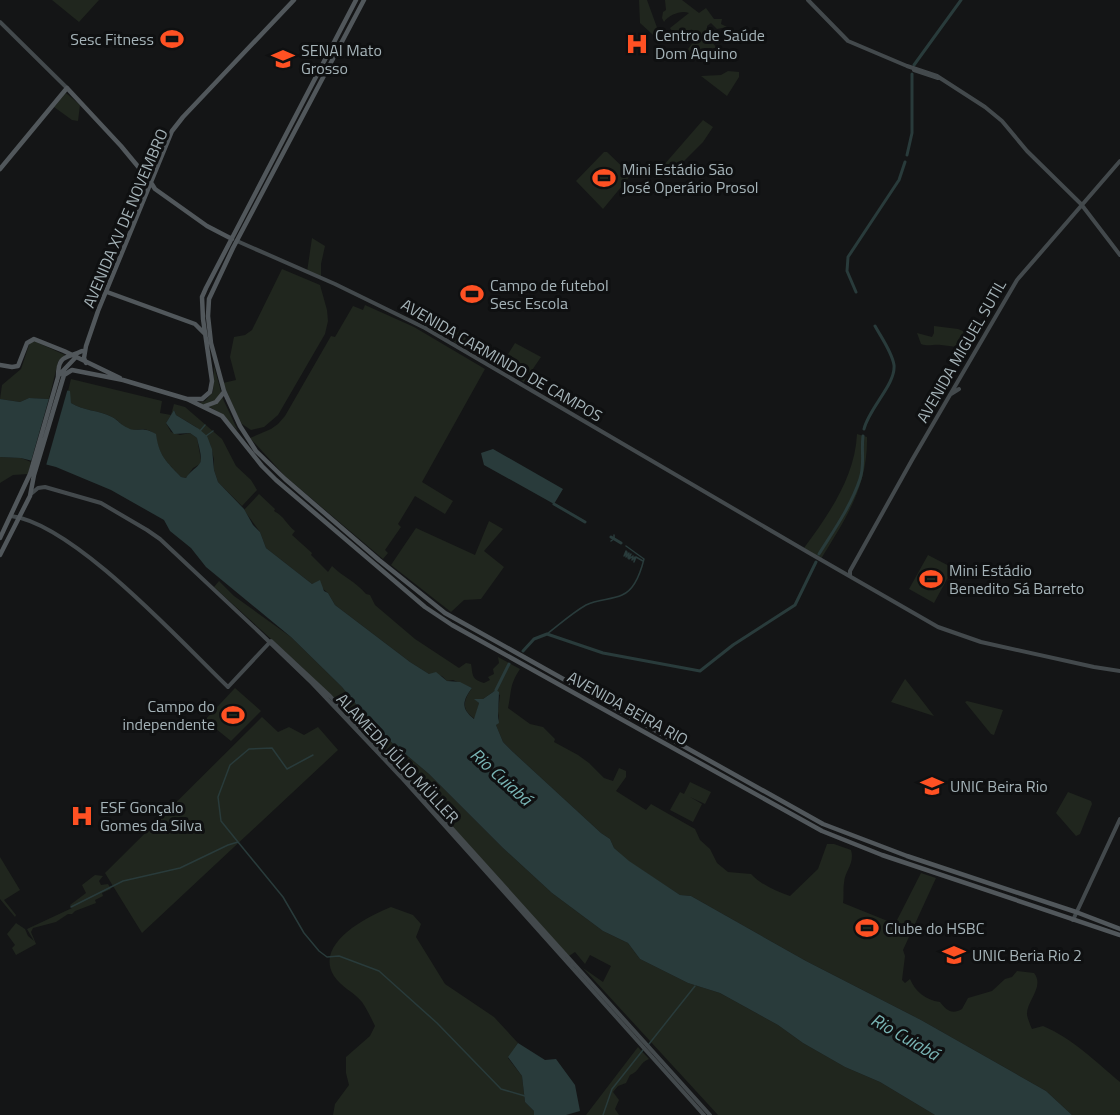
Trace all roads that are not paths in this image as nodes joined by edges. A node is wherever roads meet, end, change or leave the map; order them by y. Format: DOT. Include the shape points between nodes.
graph roads {
  1 [pos="294,0"];
  2 [pos="357,0"];
  3 [pos="363,0"];
  4 [pos="807,0"];
  5 [pos="359,8"];
  6 [pos="0,22"];
  7 [pos="67,88"];
  8 [pos="1120,161"];
  9 [pos="0,169"];
  10 [pos="150,181"];
  11 [pos="155,189"];
  12 [pos="146,194"];
  13 [pos="1081,204"];
  14 [pos="231,238"];
  15 [pos="237,242"];
  16 [pos="1120,255"];
  17 [pos="331,283"];
  18 [pos="326,288"];
  19 [pos="107,292"];
  20 [pos="208,316"];
  21 [pos="204,332"];
  22 [pos="211,343"];
  23 [pos="86,346"];
  24 [pos="71,355"];
  25 [pos="86,363"];
  26 [pos="0,365"];
  27 [pos="61,376"];
  28 [pos="123,380"];
  29 [pos="959,389"];
  30 [pos="224,391"];
  31 [pos="950,395"];
  32 [pos="187,399"];
  33 [pos="203,406"];
  34 [pos="222,416"];
  35 [pos="244,434"];
  36 [pos="32,475"];
  37 [pos="30,496"];
  38 [pos="11,516"];
  39 [pos="20,517"];
  40 [pos="0,538"];
  41 [pos="0,555"];
  42 [pos="366,557"];
  43 [pos="379,560"];
  44 [pos="848,575"];
  45 [pos="397,584"];
  46 [pos="418,591"];
  47 [pos="270,642"];
  48 [pos="1120,670"];
  49 [pos="717,764"];
  50 [pos="711,769"];
  51 [pos="754,793"];
  52 [pos="776,796"];
  53 [pos="1120,819"];
  54 [pos="878,845"];
  55 [pos="886,848"];
  56 [pos="874,852"];
  57 [pos="882,855"];
  58 [pos="1006,889"];
  59 [pos="1004,896"];
  60 [pos="1076,912"];
  61 [pos="1073,920"];
  62 [pos="1120,929"];
  63 [pos="1120,935"];
  64 [pos="704,1115"];
  65 [pos="710,1115"];
  1 -- 10 [label="main road, AVENIDA XV DE NOVEMBRO" via="183,117"];
  2 -- 5 [label="main road"];
  2 -- 14 [label="main road"];
  3 -- 5 [label="main road"];
  4 -- 13 [label="main road" via="848,41 939,79 985,107"];
  5 -- 15 [label="main road"];
  6 -- 7 [label="main road"];
  7 -- 9 [label="main road"];
  7 -- 10 [label="main road, AVENIDA CARMINDO DE CAMPOS"];
  8 -- 13 [label="main road, AVENIDA MIGUEL SUTIL"];
  10 -- 11 [label="main road, AVENIDA CARMINDO DE CAMPOS"];
  10 -- 12 [label="main road, AVENIDA XV DE NOVEMBRO"];
  11 -- 12 [label="main road"];
  11 -- 14 [label="main road, AVENIDA CARMINDO DE CAMPOS"];
  12 -- 19 [label="main road, AVENIDA XV DE NOVEMBRO"];
  13 -- 16 [label="main road"];
  13 -- 31 [label="main road, AVENIDA MIGUEL SUTIL" via="1017,280"];
  14 -- 15 [label="main road, AVENIDA CARMINDO DE CAMPOS"];
  14 -- 21 [label="main road" via="202,297"];
  15 -- 17 [label="main road, AVENIDA CARMINDO DE CAMPOS"];
  15 -- 20 [label="main road" via="212,291"];
  17 -- 18 [label="main road"];
  17 -- 44 [label="main road, AVENIDA CARMINDO DE CAMPOS" via="425,328"];
  19 -- 21 [label="main road" via="195,324"];
  19 -- 23 [label="main road, AVENIDA XV DE NOVEMBRO"];
  20 -- 21 [label="main road"];
  20 -- 22 [label="main road"];
  21 -- 22 [label="main road"];
  21 -- 32 [label="main road" via="212,381 208,395 198,400"];
  22 -- 30 [label="main road, AVENIDA BEIRA RIO"];
  23 -- 24 [label="main road"];
  23 -- 25 [label="main road"];
  24 -- 25 [label="main road"];
  24 -- 26 [label="main road" via="29,340 16,367"];
  24 -- 27 [label="main road"];
  24 -- 27 [label="main road" via="60,362"];
  25 -- 28 [label="main road"];
  27 -- 28 [label="main road" via="72,370"];
  27 -- 36 [label="main road"];
  28 -- 32 [label="main road, AVENIDA BEIRA RIO"];
  29 -- 31 [label="main road"];
  30 -- 33 [label="main road" via="216,402"];
  30 -- 35 [label="main road, AVENIDA BEIRA RIO"];
  31 -- 44 [label="main road, AVENIDA MIGUEL SUTIL"];
  32 -- 33 [label="main road, AVENIDA BEIRA RIO"];
  33 -- 34 [label="main road, AVENIDA BEIRA RIO"];
  34 -- 35 [label="main road"];
  34 -- 42 [label="main road, AVENIDA BEIRA RIO" via="268,473"];
  35 -- 43 [label="main road, AVENIDA BEIRA RIO" via="272,468"];
  36 -- 37 [label="main road"];
  36 -- 38 [label="main road"];
  37 -- 39 [label="main road"];
  37 -- 47 [label="main road, ALAMEDA JÚLIO MÜLLER" via="45,487 101,502 160,540"];
  38 -- 39 [label="main road"];
  38 -- 40 [label="main road"];
  39 -- 41 [label="main road"];
  39 -- 47 [label="main road" via="56,534 122,584 228,687"];
  42 -- 43 [label="main road"];
  42 -- 45 [label="main road, AVENIDA BEIRA RIO"];
  43 -- 46 [label="main road, AVENIDA BEIRA RIO"];
  44 -- 48 [label="main road, AVENIDA CARMINDO DE CAMPOS" via="955,633 1074,663"];
  45 -- 46 [label="main road" via="400,581"];
  45 -- 50 [label="main road, AVENIDA BEIRA RIO" via="453,625"];
  46 -- 49 [label="main road, AVENIDA BEIRA RIO" via="460,623"];
  47 -- 64 [label="main road, ALAMEDA JÚLIO MÜLLER" via="401,777"];
  47 -- 65 [label="main road, ALAMEDA JÚLIO MÜLLER" via="330,696 412,784"];
  49 -- 50 [label="main road"];
  49 -- 52 [label="main road, AVENIDA BEIRA RIO"];
  50 -- 51 [label="main road, AVENIDA BEIRA RIO"];
  51 -- 52 [label="main road"];
  51 -- 56 [label="main road, AVENIDA BEIRA RIO" via="822,831"];
  52 -- 54 [label="main road, AVENIDA BEIRA RIO" via="824,824"];
  53 -- 60 [label="main road"];
  54 -- 55 [label="main road, AVENIDA BEIRA RIO"];
  54 -- 56 [label="main road"];
  55 -- 57 [label="main road"];
  55 -- 58 [label="main road, AVENIDA BEIRA RIO"];
  56 -- 57 [label="main road, AVENIDA BEIRA RIO"];
  57 -- 59 [label="main road, AVENIDA BEIRA RIO"];
  58 -- 59 [label="main road"];
  58 -- 60 [label="main road, AVENIDA BEIRA RIO"];
  59 -- 61 [label="main road, AVENIDA BEIRA RIO"];
  60 -- 61 [label="main road"];
  60 -- 62 [label="main road, AVENIDA BEIRA RIO"];
  61 -- 63 [label="main road, AVENIDA BEIRA RIO"];
}
